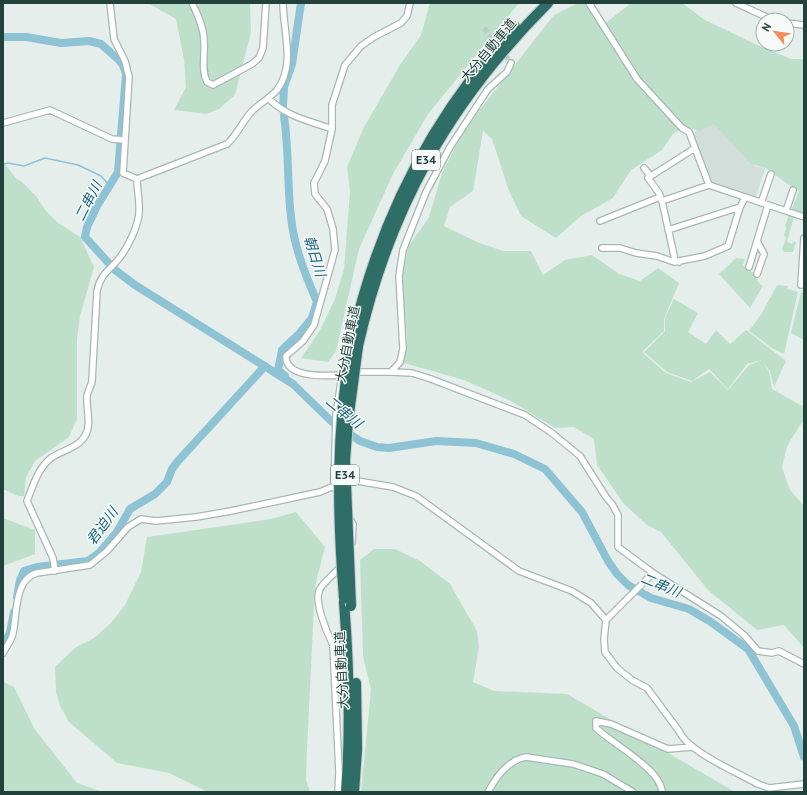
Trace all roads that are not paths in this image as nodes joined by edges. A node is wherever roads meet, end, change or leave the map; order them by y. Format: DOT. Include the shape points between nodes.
graph roads {
  1 [pos="110,3"];
  2 [pos="192,3"];
  3 [pos="266,3"];
  4 [pos="283,3"];
  5 [pos="410,3"];
  6 [pos="538,3"];
  7 [pos="548,3"];
  8 [pos="589,3"];
  9 [pos="736,3"];
  10 [pos="746,5"];
  11 [pos="759,12"];
  12 [pos="511,63"];
  13 [pos="268,98"];
  14 [pos="3,123"];
  15 [pos="332,129"];
  16 [pos="124,140"];
  17 [pos="695,148"];
  18 [pos="644,168"];
  19 [pos="771,174"];
  20 [pos="648,178"];
  21 [pos="137,179"];
  22 [pos="709,185"];
  23 [pos="793,190"];
  24 [pos="746,198"];
  25 [pos="661,199"];
  26 [pos="761,203"];
  27 [pos="768,205"];
  28 [pos="740,207"];
  29 [pos="786,211"];
  30 [pos="804,217"];
  31 [pos="600,222"];
  32 [pos="668,230"];
  33 [pos="804,238"];
  34 [pos="757,242"];
  35 [pos="602,248"];
  36 [pos="679,262"];
  37 [pos="749,267"];
  38 [pos="758,274"];
  39 [pos="801,285"];
  40 [pos="354,345"];
  41 [pos="391,372"];
  42 [pos="342,375"];
  43 [pos="334,486"];
  44 [pos="56,571"];
  45 [pos="653,573"];
  46 [pos="348,604"];
  47 [pos="606,620"];
  48 [pos="3,653"];
  49 [pos="804,664"];
  50 [pos="350,734"];
  51 [pos="692,747"];
  52 [pos="803,786"];
  53 [pos="338,792"];
  54 [pos="342,792"];
  55 [pos="346,792"];
  56 [pos="355,792"];
  57 [pos="488,792"];
  58 [pos="633,792"];
  59 [pos="662,792"];
  1 -- 16 [label="street" via="114,39 129,70"];
  2 -- 3 [label="street" via="201,24 204,40 204,76 207,82 213,85 259,58 263,48"];
  4 -- 13 [label="street" via="287,68 277,89"];
  5 -- 15 [label="street" via="407,16 402,23 361,46 345,65 332,105"];
  6 -- 40 [label="highway, 大分自動車道 / E34" via="501,42 465,87 446,113 412,171 374,260 361,303"];
  7 -- 40 [label="highway, 大分自動車道 / E34" via="506,46 470,91 436,143 419,174 386,249"];
  8 -- 17 [label="street" via="637,79 682,128 689,132"];
  9 -- 10 [label="street"];
  10 -- 11 [label="street"];
  12 -- 41 [label="street" via="507,72 488,89 450,147 426,192 403,250 399,276 403,349 400,362"];
  13 -- 15 [label="street" via="290,115"];
  13 -- 21 [label="street" via="254,110 237,135 227,144"];
  14 -- 16 [label="street" via="50,110 112,139"];
  15 -- 42 [label="street" via="325,161 314,183 315,194 327,209 335,250 314,325 303,341 289,352 286,359 288,364 298,371 310,375"];
  16 -- 21 [label="street" via="123,173"];
  17 -- 20 [label="street"];
  17 -- 22 [label="street"];
  18 -- 20 [label="street" via="649,174"];
  19 -- 26 [label="street"];
  20 -- 25 [label="street"];
  21 -- 44 [label="street" via="139,213 129,242 117,261 106,270 97,291 92,381 87,396 86,436 43,466 27,501 53,558"];
  22 -- 24 [label="street"];
  22 -- 25 [label="street"];
  23 -- 29 [label="street"];
  24 -- 26 [label="street"];
  24 -- 28 [label="street"];
  25 -- 31 [label="street"];
  25 -- 32 [label="street"];
  26 -- 27 [label="street"];
  27 -- 29 [label="street"];
  27 -- 34 [label="street"];
  28 -- 32 [label="street"];
  28 -- 36 [label="street" via="728,246 705,256"];
  29 -- 30 [label="street"];
  32 -- 36 [label="street" via="675,260"];
  33 -- 39 [label="street"];
  34 -- 37 [label="street"];
  34 -- 38 [label="street" via="764,254"];
  35 -- 36 [label="street" via="620,248"];
  40 -- 46 [label="highway, 大分自動車道 / E34, bridge" via="340,420 338,459 339,528"];
  41 -- 42 [label="street" via="358,372"];
  41 -- 45 [label="street" via="412,373 431,379 525,415 552,433 580,456 612,504 618,515 618,547"];
  42 -- 43 [label="street" via="334,436"];
  43 -- 44 [label="street" via="320,492 231,511 156,522 141,519 128,527 107,551 90,565"];
  43 -- 47 [label="street" via="357,481 393,487 416,496 519,571 572,591 591,603"];
  43 -- 53 [label="street" via="336,506 340,513 351,520 354,531 342,565 319,590 318,599 332,645"];
  44 -- 48 [label="street" via="31,574 26,578 20,590 13,635"];
  45 -- 47 [label="street"];
  45 -- 49 [label="street" via="721,616 744,635 758,651 779,651"];
  46 -- 50 [label="highway, 大分自動車道 / E34"];
  46 -- 56 [label="highway, 大分自動車道 / E34" via="357,700"];
  47 -- 51 [label="street" via="605,652 617,668 647,688 682,738"];
  50 -- 54 [label="highway"];
  50 -- 55 [label="highway, 大分自動車道 / E34"];
  51 -- 52 [label="street" via="769,788"];
  51 -- 59 [label="street" via="668,749 611,724 596,721 596,728 601,733 652,773"];
  57 -- 58 [label="street" via="510,763 526,758 573,764 603,774"];
}
